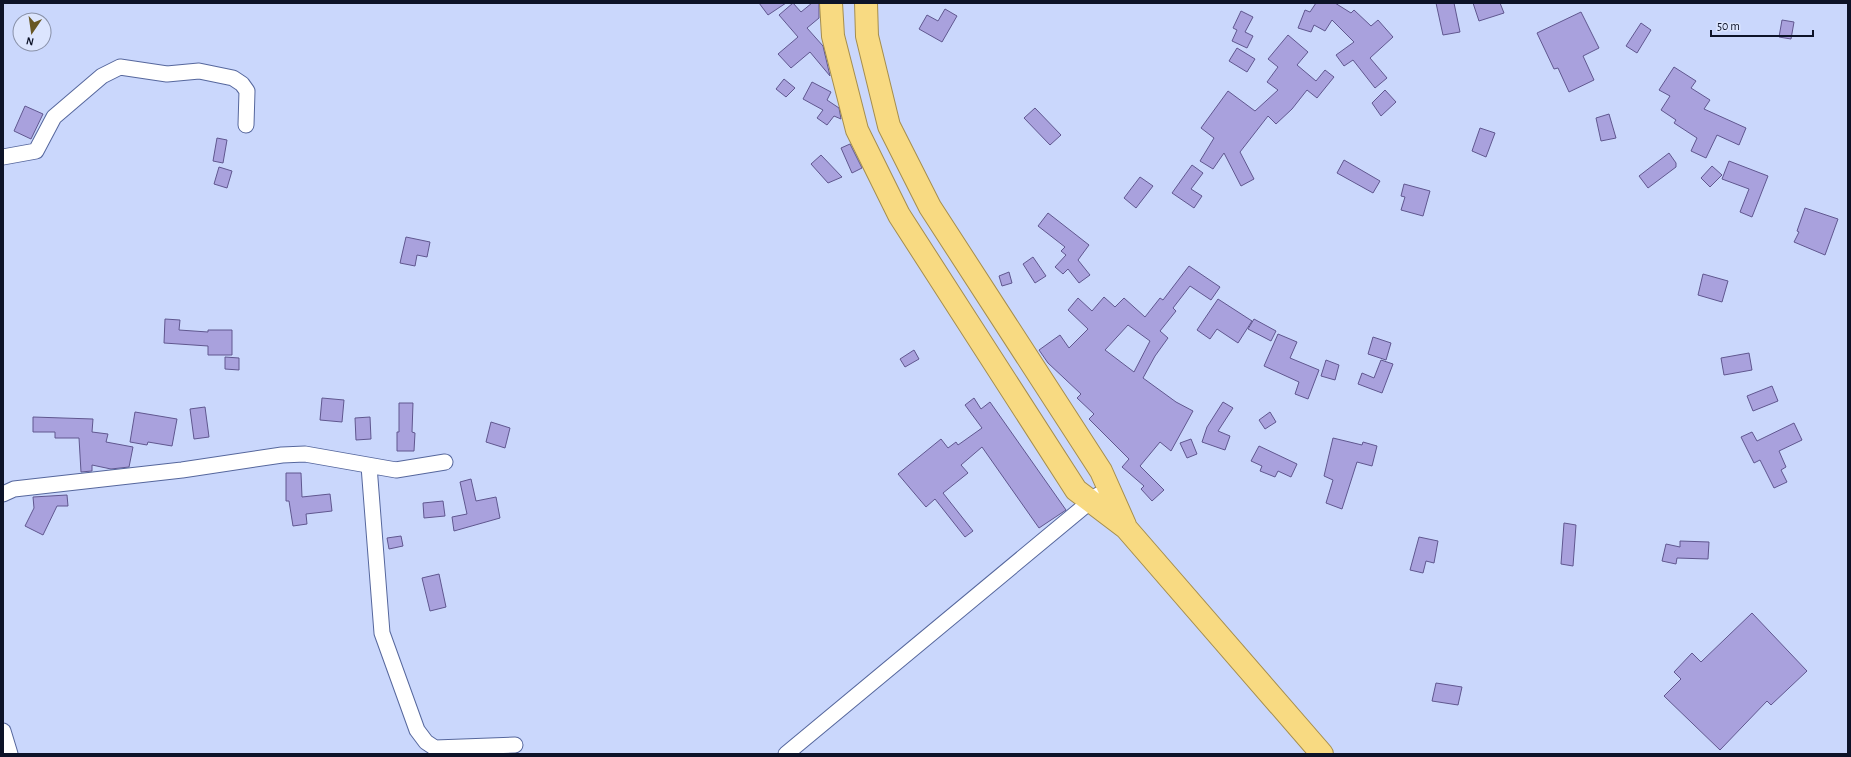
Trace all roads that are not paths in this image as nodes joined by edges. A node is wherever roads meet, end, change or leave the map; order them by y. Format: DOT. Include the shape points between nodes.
graph roads {
  1 [pos="831,3"];
  2 [pos="866,3"];
  3 [pos="246,125"];
  4 [pos="3,157"];
  5 [pos="445,462"];
  6 [pos="369,466"];
  7 [pos="1108,486"];
  8 [pos="3,494"];
  9 [pos="1091,501"];
  10 [pos="1126,528"];
  11 [pos="3,731"];
  12 [pos="515,744"];
  13 [pos="10,754"];
  14 [pos="786,754"];
  15 [pos="1322,754"];
  1 -- 9 [label="highway" via="833,36 856,130 899,215 1076,490"];
  2 -- 7 [label="highway" via="867,36 889,126 930,207 1101,471"];
  3 -- 4 [label="street" via="247,91 233,78 199,71 167,74 120,67 102,76 54,117 36,151"];
  5 -- 6 [label="street" via="396,470"];
  6 -- 8 [label="street" via="305,454 14,489"];
  6 -- 12 [label="street" via="382,633 417,730 434,748"];
  7 -- 9 [label="street"];
  7 -- 10 [label="highway"];
  9 -- 10 [label="highway"];
  9 -- 14 [label="street"];
  10 -- 15 [label="highway"];
  11 -- 13 [label="street"];
}
